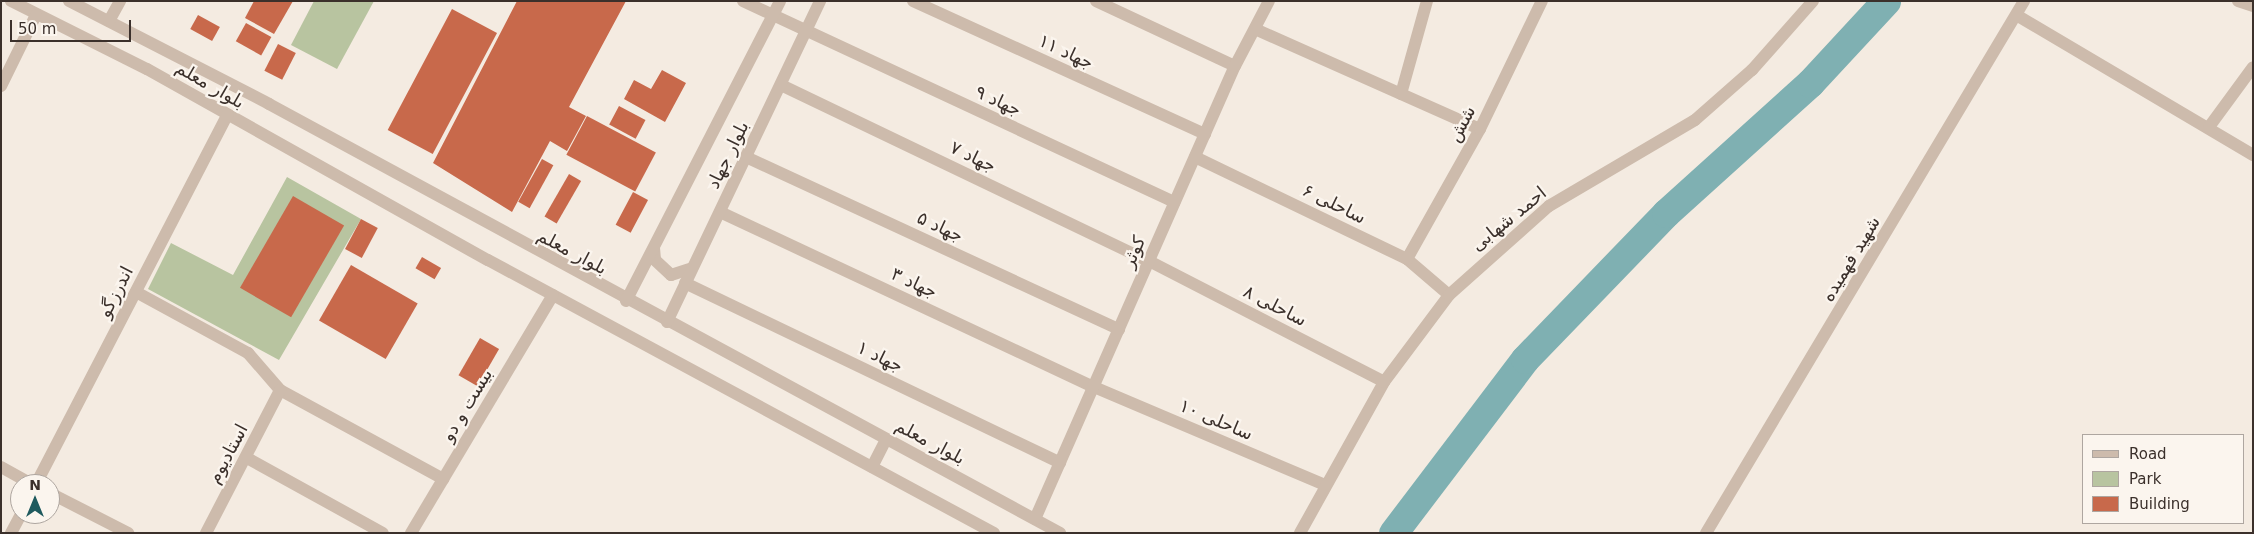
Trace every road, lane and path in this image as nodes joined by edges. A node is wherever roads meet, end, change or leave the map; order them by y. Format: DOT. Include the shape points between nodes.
graph roads {
  1 [pos="11,1"];
  2 [pos="69,1"];
  3 [pos="120,1"];
  4 [pos="742,1"];
  5 [pos="780,1"];
  6 [pos="820,1"];
  7 [pos="913,1"];
  8 [pos="1096,1"];
  9 [pos="1269,1"];
  10 [pos="1427,1"];
  11 [pos="1542,1"];
  12 [pos="1813,1"];
  13 [pos="2024,1"];
  14 [pos="2238,1"];
  15 [pos="2253,6"];
  16 [pos="36,14"];
  17 [pos="772,16"];
  18 [pos="2018,16"];
  19 [pos="109,21"];
  20 [pos="1254,29"];
  21 [pos="806,32"];
  22 [pos="1235,66"];
  23 [pos="2253,67"];
  24 [pos="781,85"];
  25 [pos="1,86"];
  26 [pos="1401,94"];
  27 [pos="227,115"];
  28 [pos="2209,127"];
  29 [pos="1480,129"];
  30 [pos="1205,134"];
  31 [pos="2253,155"];
  32 [pos="746,157"];
  33 [pos="1195,157"];
  34 [pos="1175,202"];
  35 [pos="720,212"];
  36 [pos="654,248"];
  37 [pos="1407,259"];
  38 [pos="1149,261"];
  39 [pos="692,268"];
  40 [pos="686,282"];
  41 [pos="136,292"];
  42 [pos="553,295"];
  43 [pos="1450,295"];
  44 [pos="626,301"];
  45 [pos="666,322"];
  46 [pos="1119,328"];
  47 [pos="1384,382"];
  48 [pos="1094,387"];
  49 [pos="280,390"];
  50 [pos="886,439"];
  51 [pos="247,458"];
  52 [pos="1060,463"];
  53 [pos="1,467"];
  54 [pos="872,467"];
  55 [pos="14,474"];
  56 [pos="41,474"];
  57 [pos="443,479"];
  58 [pos="1325,485"];
  59 [pos="60,498"];
  60 [pos="1035,519"];
  61 [pos="128,533"];
  62 [pos="206,533"];
  63 [pos="383,533"];
  64 [pos="411,533"];
  65 [pos="994,533"];
  66 [pos="1060,533"];
  67 [pos="1300,533"];
  68 [pos="1706,533"];
  1 -- 16 [label="street, بلوار معلم"];
  2 -- 19 [label="street, بلوار معلم"];
  3 -- 19 [label="street"];
  4 -- 17 [label="street, جهاد ۹"];
  5 -- 17 [label="street, بلوار جهاد"];
  6 -- 21 [label="street, بلوار جهاد"];
  7 -- 30 [label="street, جهاد ۱۱"];
  8 -- 22 [label="street"];
  9 -- 20 [label="street, کوثر"];
  10 -- 26 [label="street"];
  11 -- 29 [label="street, شش"];
  12 -- 43 [label="street, احمد شهابی" via="1752,70 1695,120 1549,206"];
  13 -- 18 [label="street, شهید فهمیده"];
  14 -- 15 [label="street"];
  16 -- 25 [label="street"];
  16 -- 27 [label="street, بلوار معلم" via="147,68"];
  17 -- 21 [label="street, جهاد ۹"];
  17 -- 36 [label="street, بلوار جهاد"];
  18 -- 28 [label="street"];
  18 -- 68 [label="street, شهید فهمیده"];
  19 -- 44 [label="street, بلوار معلم"];
  20 -- 22 [label="street, کوثر"];
  20 -- 26 [label="street"];
  21 -- 24 [label="street, بلوار جهاد"];
  21 -- 34 [label="street, جهاد ۹"];
  22 -- 30 [label="street, کوثر"];
  23 -- 28 [label="street"];
  24 -- 32 [label="street, بلوار جهاد"];
  24 -- 38 [label="street, جهاد ۷"];
  26 -- 29 [label="street"];
  27 -- 41 [label="street, اندرزگو"];
  27 -- 42 [label="street, بلوار معلم"];
  28 -- 31 [label="street"];
  29 -- 37 [label="street, شش"];
  30 -- 33 [label="street, کوثر"];
  32 -- 35 [label="street, بلوار جهاد"];
  32 -- 46 [label="street, جهاد ۵"];
  33 -- 34 [label="street, کوثر"];
  33 -- 37 [label="street, ساحلی ۶"];
  34 -- 38 [label="street, کوثر"];
  35 -- 39 [label="street, بلوار جهاد"];
  35 -- 48 [label="street, جهاد ۳"];
  36 -- 39 [label="street" via="654,260 666,272 683,274"];
  36 -- 44 [label="street, بلوار جهاد"];
  37 -- 43 [label="street, ساحلی ۶"];
  38 -- 46 [label="street, کوثر"];
  38 -- 47 [label="street, ساحلی ۸"];
  39 -- 40 [label="street, بلوار جهاد"];
  40 -- 45 [label="street, بلوار جهاد"];
  40 -- 52 [label="street, جهاد ۱"];
  41 -- 49 [label="street" via="248,353"];
  41 -- 56 [label="street, اندرزگو"];
  42 -- 54 [label="street, بلوار معلم"];
  42 -- 57 [label="street, بیست و دو"];
  43 -- 47 [label="street, احمد شهابی"];
  44 -- 45 [label="street, بلوار معلم"];
  45 -- 50 [label="street, بلوار معلم"];
  46 -- 48 [label="street, کوثر"];
  47 -- 58 [label="street, احمد شهابی"];
  48 -- 52 [label="street, کوثر"];
  48 -- 58 [label="street, ساحلی ۱۰"];
  49 -- 51 [label="street, استادیوم"];
  49 -- 57 [label="street"];
  50 -- 54 [label="street"];
  50 -- 60 [label="street, بلوار معلم"];
  51 -- 62 [label="street, استادیوم"];
  51 -- 63 [label="street"];
  52 -- 60 [label="street, کوثر"];
  53 -- 55 [label="street"];
  54 -- 65 [label="street, بلوار معلم"];
  57 -- 64 [label="street, بیست و دو"];
  58 -- 67 [label="street, احمد شهابی"];
  59 -- 61 [label="street"];
  60 -- 66 [label="street, بلوار معلم"];
}
